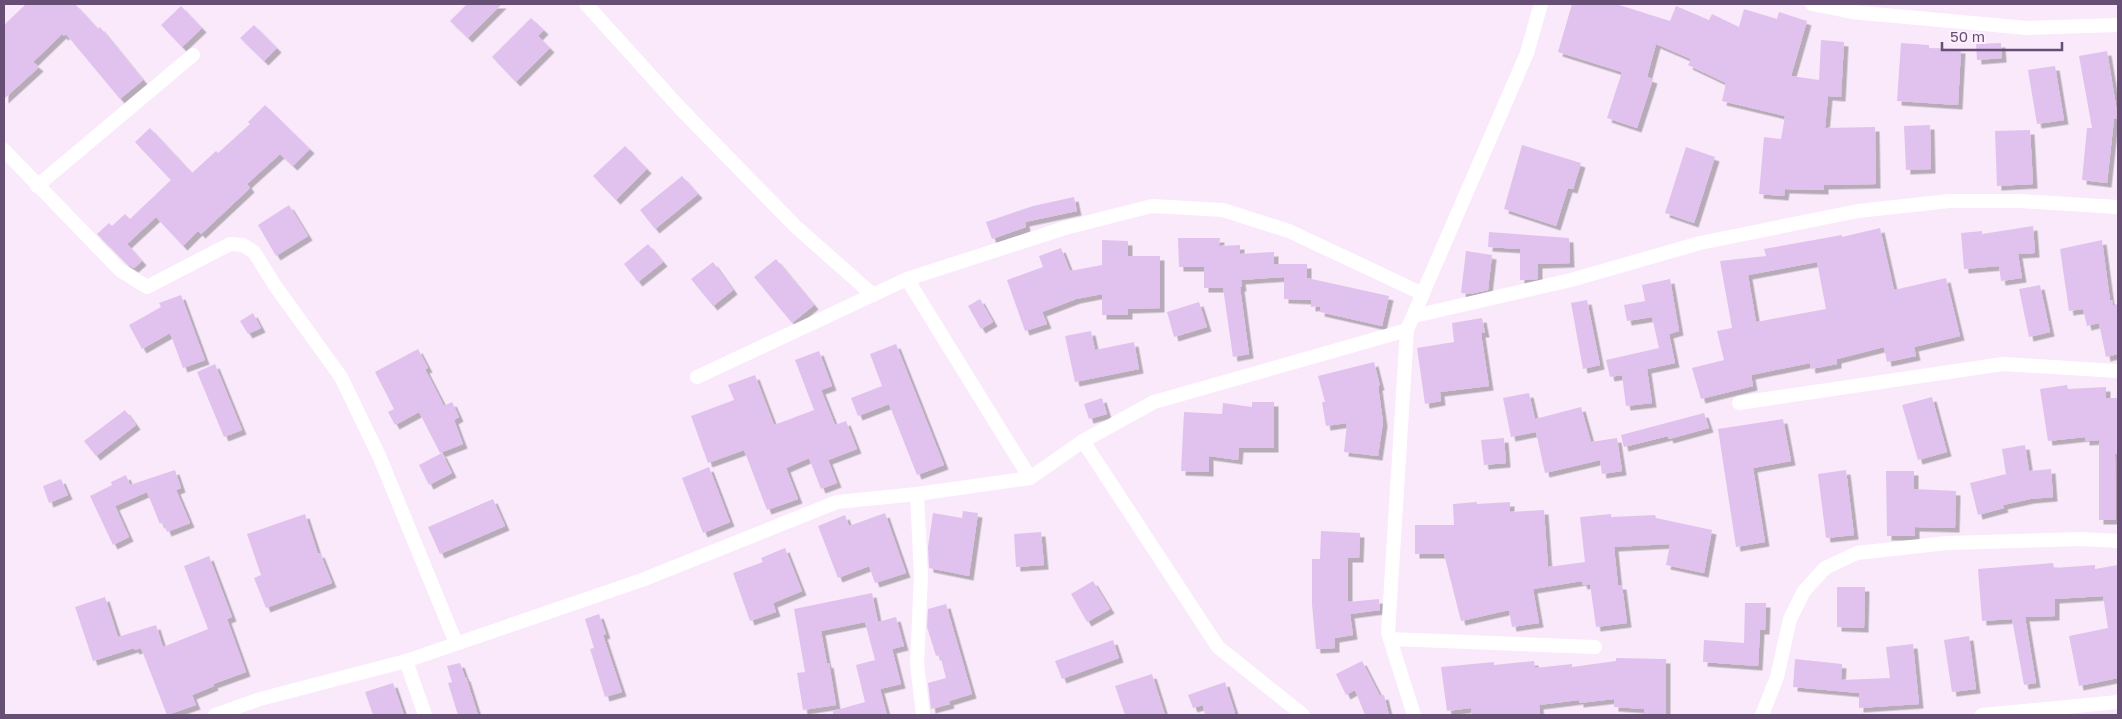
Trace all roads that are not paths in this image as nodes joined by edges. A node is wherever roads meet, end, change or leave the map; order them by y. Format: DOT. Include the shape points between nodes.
graph roads {
  1 [pos="586,4"];
  2 [pos="1541,4"];
  3 [pos="1812,4"];
  4 [pos="2118,26"];
  5 [pos="193,55"];
  6 [pos="4,150"];
  7 [pos="37,186"];
  8 [pos="2118,207"];
  9 [pos="907,279"];
  10 [pos="1423,294"];
  11 [pos="873,295"];
  12 [pos="1414,316"];
  13 [pos="1407,330"];
  14 [pos="2118,371"];
  15 [pos="697,377"];
  16 [pos="1739,403"];
  17 [pos="1083,441"];
  18 [pos="1030,478"];
  19 [pos="917,494"];
  20 [pos="2118,541"];
  21 [pos="1390,639"];
  22 [pos="456,643"];
  23 [pos="1595,647"];
  24 [pos="406,661"];
  25 [pos="2118,702"];
  26 [pos="215,715"];
  27 [pos="425,715"];
  28 [pos="923,715"];
  29 [pos="1303,715"];
  30 [pos="1414,715"];
  31 [pos="1762,715"];
  32 [pos="1982,715"];
  1 -- 11 [label="street" via="680,108 795,226"];
  2 -- 10 [label="street" via="1527,53"];
  3 -- 4 [label="street" via="1852,12 2027,28"];
  5 -- 7 [label="street"];
  6 -- 7 [label="street"];
  7 -- 22 [label="street" via="120,270 147,287 230,244 243,245 254,252 341,377 380,458"];
  8 -- 12 [label="street" via="1950,201 1858,211 1700,243 1571,280"];
  9 -- 10 [label="street" via="1065,228 1152,206 1223,210 1289,231"];
  9 -- 11 [label="street"];
  9 -- 18 [label="street"];
  10 -- 12 [label="street"];
  11 -- 15 [label="street"];
  12 -- 13 [label="street"];
  13 -- 17 [label="street" via="1154,402"];
  13 -- 21 [label="street"];
  14 -- 16 [label="street" via="2003,364"];
  17 -- 18 [label="street"];
  17 -- 29 [label="street" via="1218,647"];
  18 -- 19 [label="street"];
  19 -- 22 [label="street" via="837,502 642,580"];
  19 -- 28 [label="street" via="921,576 917,664"];
  20 -- 31 [label="street" via="1947,543 1856,553 1825,568 1804,591 1790,619 1777,676"];
  21 -- 23 [label="street"];
  21 -- 30 [label="street"];
  22 -- 24 [label="street"];
  24 -- 26 [label="street" via="260,699"];
  24 -- 27 [label="street"];
  25 -- 32 [label="street"];
}
